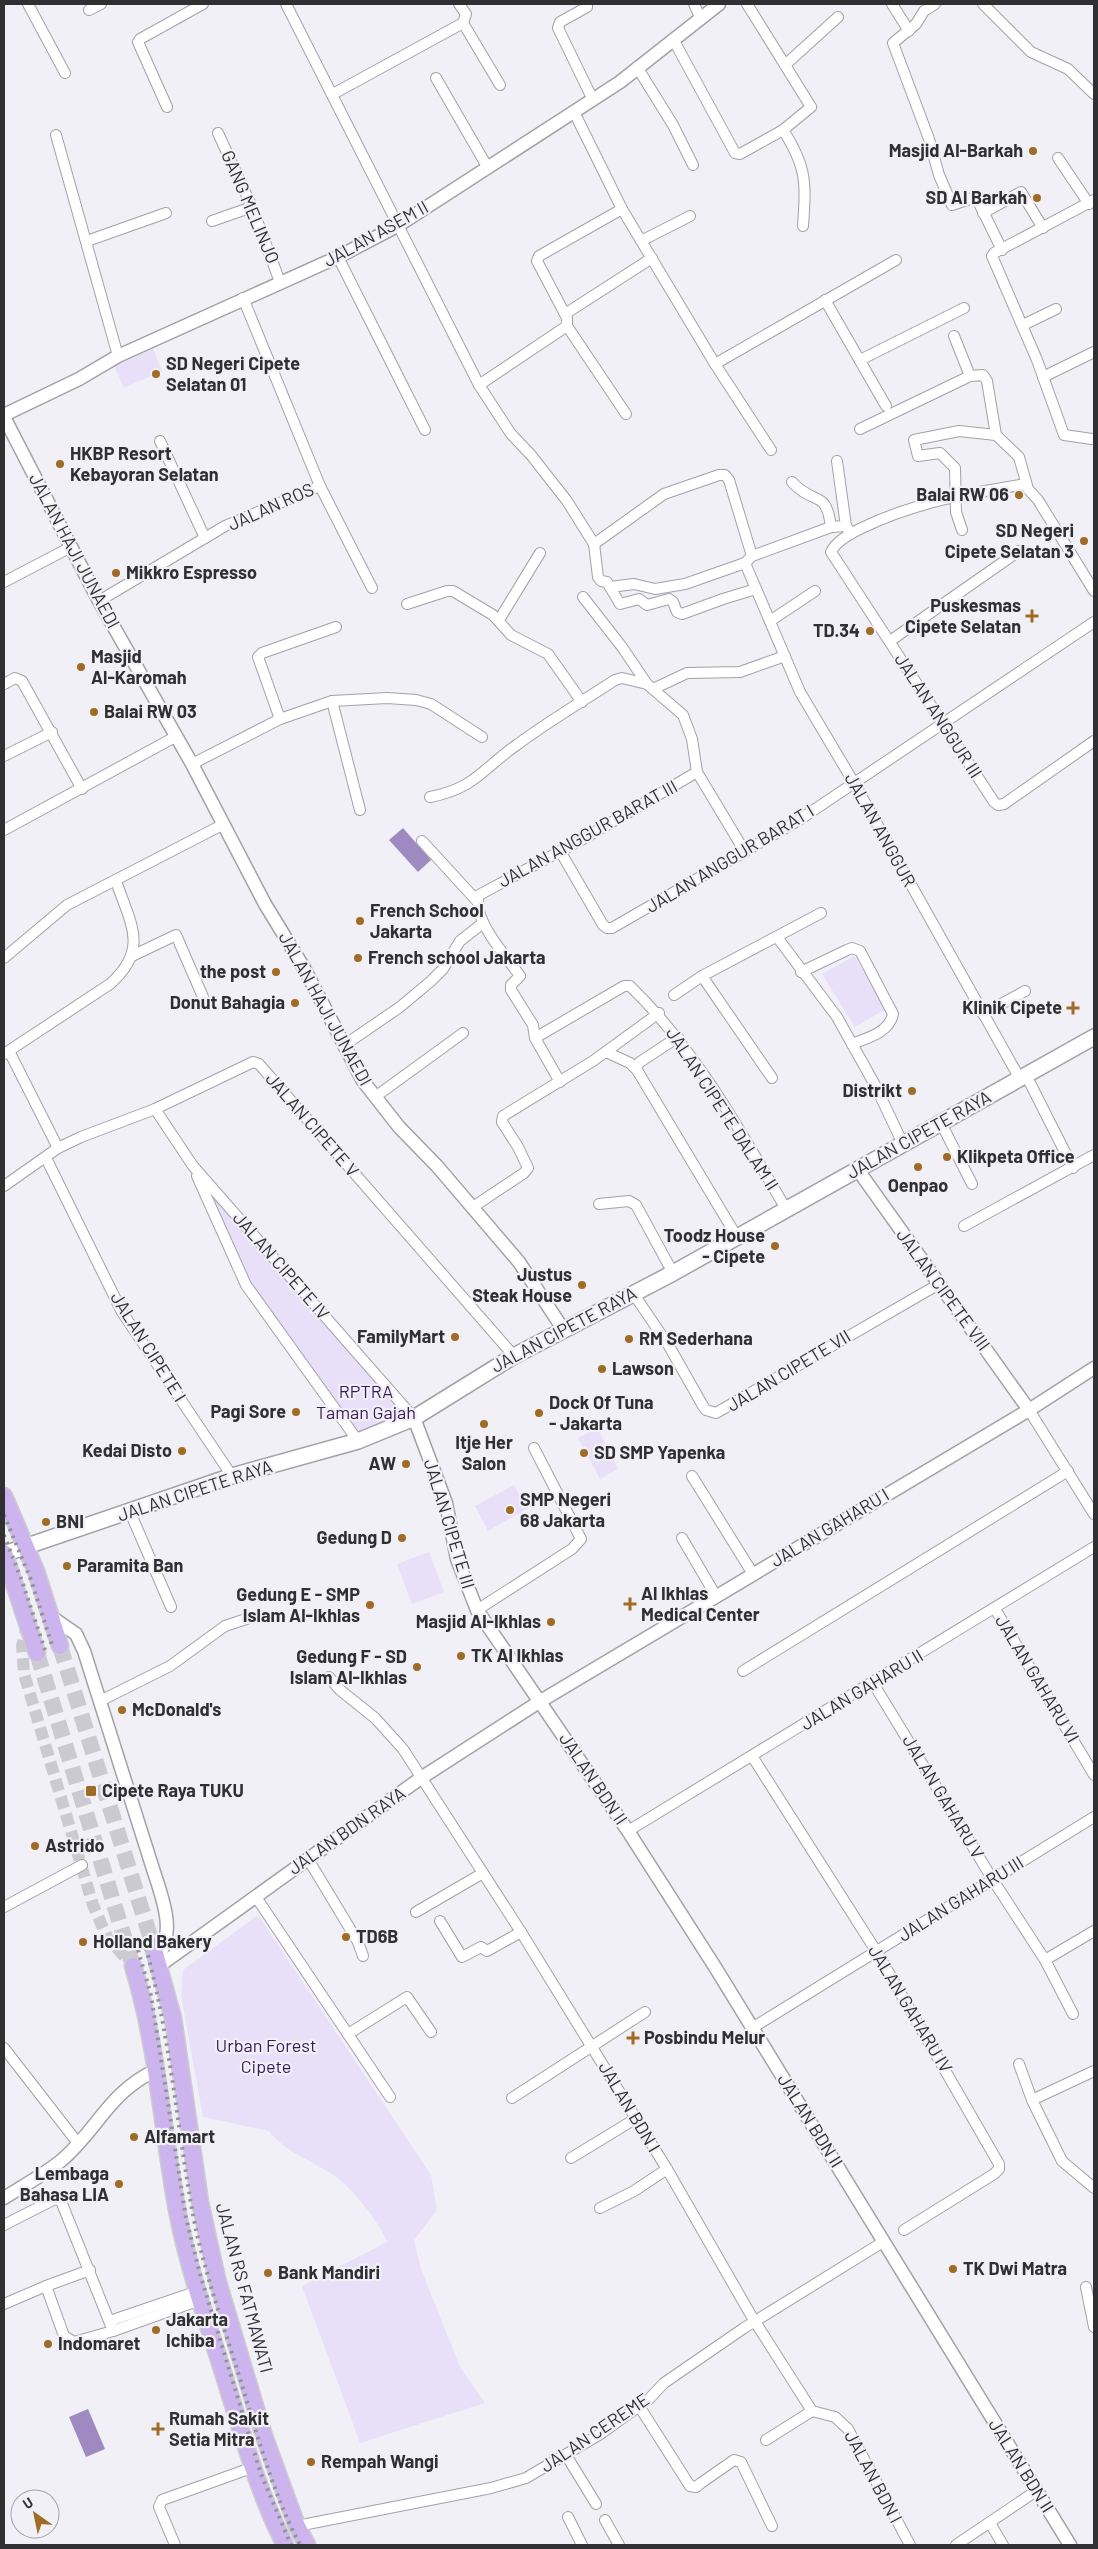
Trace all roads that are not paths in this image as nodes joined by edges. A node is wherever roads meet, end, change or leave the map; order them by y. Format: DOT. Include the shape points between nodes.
graph roads {
  1 [pos="28,4"];
  2 [pos="101,4"];
  3 [pos="203,4"];
  4 [pos="286,4"];
  5 [pos="459,4"];
  6 [pos="587,4"];
  7 [pos="694,4"];
  8 [pos="719,4"];
  9 [pos="747,4"];
  10 [pos="892,4"];
  11 [pos="935,4"];
  12 [pos="983,4"];
  13 [pos="89,10"];
  14 [pos="700,17"];
  15 [pos="838,18"];
  16 [pos="463,23"];
  17 [pos="909,30"];
  18 [pos="673,39"];
  19 [pos="785,65"];
  20 [pos="637,67"];
  21 [pos="65,73"];
  22 [pos="436,78"];
  23 [pos="500,86"];
  24 [pos="333,94"];
  25 [pos="1094,94"];
  26 [pos="592,100"];
  27 [pos="167,107"];
  28 [pos="574,112"];
  29 [pos="783,130"];
  30 [pos="218,133"];
  31 [pos="56,135"];
  32 [pos="1058,158"];
  33 [pos="694,165"];
  34 [pos="488,168"];
  35 [pos="1092,202"];
  36 [pos="252,207"];
  37 [pos="622,209"];
  38 [pos="166,213"];
  39 [pos="983,213"];
  40 [pos="690,216"];
  41 [pos="212,221"];
  42 [pos="399,224"];
  43 [pos="803,226"];
  44 [pos="1043,228"];
  45 [pos="87,241"];
  46 [pos="641,241"];
  47 [pos="1002,250"];
  48 [pos="338,257"];
  49 [pos="652,258"];
  50 [pos="896,260"];
  51 [pos="280,282"];
  52 [pos="243,298"];
  53 [pos="825,300"];
  54 [pos="964,308"];
  55 [pos="1056,309"];
  56 [pos="565,314"];
  57 [pos="1023,325"];
  58 [pos="567,326"];
  59 [pos="954,336"];
  60 [pos="1094,352"];
  61 [pos="118,356"];
  62 [pos="860,360"];
  63 [pos="715,364"];
  64 [pos="970,376"];
  65 [pos="1043,377"];
  66 [pos="479,385"];
  67 [pos="886,406"];
  68 [pos="626,414"];
  69 [pos="4,416"];
  70 [pos="860,429"];
  71 [pos="425,430"];
  72 [pos="996,435"];
  73 [pos="1093,440"];
  74 [pos="160,441"];
  75 [pos="771,450"];
  76 [pos="837,461"];
  77 [pos="792,482"];
  78 [pos="1026,484"];
  79 [pos="320,486"];
  80 [pos="957,495"];
  81 [pos="831,528"];
  82 [pos="848,530"];
  83 [pos="962,530"];
  84 [pos="205,538"];
  85 [pos="594,544"];
  86 [pos="71,547"];
  87 [pos="1019,551"];
  88 [pos="540,553"];
  89 [pos="749,560"];
  90 [pos="4,582"];
  91 [pos="610,587"];
  92 [pos="372,588"];
  93 [pos="756,589"];
  94 [pos="815,591"];
  95 [pos="1094,591"];
  96 [pos="583,598"];
  97 [pos="99,601"];
  98 [pos="408,604"];
  99 [pos="499,620"];
  100 [pos="770,621"];
  101 [pos="1094,622"];
  102 [pos="336,626"];
  103 [pos="890,641"];
  104 [pos="785,656"];
  105 [pos="4,684"];
  106 [pos="650,686"];
  107 [pos="332,701"];
  108 [pos="582,702"];
  109 [pos="280,719"];
  110 [pos="942,722"];
  111 [pos="52,732"];
  112 [pos="175,737"];
  113 [pos="482,737"];
  114 [pos="1094,741"];
  115 [pos="4,756"];
  116 [pos="192,764"];
  117 [pos="697,772"];
  118 [pos="854,783"];
  119 [pos="82,789"];
  120 [pos="430,796"];
  121 [pos="360,810"];
  122 [pos="222,826"];
  123 [pos="4,830"];
  124 [pos="422,841"];
  125 [pos="560,851"];
  126 [pos="744,852"];
  127 [pos="116,881"];
  128 [pos="478,898"];
  129 [pos="821,913"];
  130 [pos="483,923"];
  131 [pos="777,937"];
  132 [pos="132,956"];
  133 [pos="4,958"];
  134 [pos="801,972"];
  135 [pos="702,976"];
  136 [pos="1025,991"];
  137 [pos="674,995"];
  138 [pos="203,997"];
  139 [pos="659,1013"];
  140 [pos="983,1014"];
  141 [pos="463,1033"];
  142 [pos="678,1037"];
  143 [pos="1094,1037"];
  144 [pos="535,1038"];
  145 [pos="852,1044"];
  146 [pos="343,1046"];
  147 [pos="606,1052"];
  148 [pos="6,1053"];
  149 [pos="637,1070"];
  150 [pos="1023,1077"];
  151 [pos="772,1078"];
  152 [pos="560,1082"];
  153 [pos="375,1097"];
  154 [pos="155,1109"];
  155 [pos="941,1123"];
  156 [pos="903,1144"];
  157 [pos="58,1148"];
  158 [pos="1094,1156"];
  159 [pos="46,1158"];
  160 [pos="193,1166"];
  161 [pos="1073,1168"];
  162 [pos="858,1170"];
  163 [pos="972,1184"];
  164 [pos="4,1186"];
  165 [pos="599,1204"];
  166 [pos="473,1207"];
  167 [pos="786,1209"];
  168 [pos="964,1226"];
  169 [pos="737,1237"];
  170 [pos="672,1272"];
  171 [pos="939,1284"];
  172 [pos="633,1293"];
  173 [pos="563,1329"];
  174 [pos="514,1356"];
  175 [pos="1094,1368"];
  176 [pos="1029,1410"];
  177 [pos="414,1418"];
  178 [pos="358,1441"];
  179 [pos="534,1448"];
  180 [pos="1068,1471"];
  181 [pos="232,1476"];
  182 [pos="692,1476"];
  183 [pos="4,1496"];
  184 [pos="130,1512"];
  185 [pos="1094,1514"];
  186 [pos="682,1538"];
  187 [pos="26,1546"];
  188 [pos="1094,1547"];
  189 [pos="4,1554"];
  190 [pos="753,1574"];
  191 [pos="716,1596"];
  192 [pos="171,1607"];
  193 [pos="477,1610"];
  194 [pos="995,1610"];
  195 [pos="50,1616"];
  196 [pos="249,1618"];
  197 [pos="60,1646"];
  198 [pos="37,1653"];
  199 [pos="743,1671"];
  200 [pos="329,1677"];
  201 [pos="873,1683"];
  202 [pos="100,1701"];
  203 [pos="539,1702"];
  204 [pos="752,1756"];
  205 [pos="1094,1775"];
  206 [pos="422,1778"];
  207 [pos="1094,1817"];
  208 [pos="628,1830"];
  209 [pos="308,1859"];
  210 [pos="82,1865"];
  211 [pos="483,1873"];
  212 [pos="993,1880"];
  213 [pos="256,1897"];
  214 [pos="4,1907"];
  215 [pos="416,1912"];
  216 [pos="440,1921"];
  217 [pos="521,1932"];
  218 [pos="1094,1932"];
  219 [pos="876,1952"];
  220 [pos="363,1956"];
  221 [pos="156,1957"];
  222 [pos="1045,1960"];
  223 [pos="133,1966"];
  224 [pos="645,2012"];
  225 [pos="1074,2014"];
  226 [pos="752,2028"];
  227 [pos="431,2032"];
  228 [pos="348,2034"];
  229 [pos="592,2046"];
  230 [pos="4,2048"];
  231 [pos="1019,2064"];
  232 [pos="156,2070"];
  233 [pos="1094,2071"];
  234 [pos="390,2097"];
  235 [pos="512,2098"];
  236 [pos="1032,2100"];
  237 [pos="635,2119"];
  238 [pos="78,2142"];
  239 [pos="571,2158"];
  240 [pos="667,2169"];
  241 [pos="1094,2188"];
  242 [pos="4,2198"];
  243 [pos="600,2208"];
  244 [pos="4,2225"];
  245 [pos="904,2230"];
  246 [pos="883,2242"];
  247 [pos="90,2270"];
  248 [pos="46,2286"];
  249 [pos="1086,2287"];
  250 [pos="199,2296"];
  251 [pos="4,2304"];
  252 [pos="755,2322"];
  253 [pos="112,2326"];
  254 [pos="1094,2327"];
  255 [pos="639,2406"];
  256 [pos="812,2411"];
  257 [pos="766,2440"];
  258 [pos="566,2455"];
  259 [pos="254,2467"];
  260 [pos="1036,2491"];
  261 [pos="596,2504"];
  262 [pos="568,2517"];
  263 [pos="605,2520"];
  264 [pos="990,2523"];
  265 [pos="297,2526"];
  266 [pos="772,2526"];
  267 [pos="174,2545"];
  268 [pos="285,2545"];
  269 [pos="307,2545"];
  270 [pos="582,2545"];
  271 [pos="618,2545"];
  272 [pos="910,2545"];
  273 [pos="956,2545"];
  274 [pos="1003,2545"];
  275 [pos="1070,2545"];
  1 -- 21 [label="street"];
  2 -- 13 [label="street"];
  3 -- 27 [label="street" via="138,42"];
  4 -- 24 [label="street"];
  5 -- 16 [label="street" via="466,14"];
  6 -- 26 [label="street" via="560,22 558,28"];
  7 -- 14 [label="street"];
  8 -- 14 [label="street, JALAN ASEM II"];
  9 -- 19 [label="street"];
  10 -- 17 [label="street"];
  11 -- 17 [label="street" via="924,11"];
  12 -- 25 [label="street" via="1031,52 1068,69"];
  14 -- 18 [label="street, JALAN ASEM II"];
  15 -- 19 [label="street"];
  16 -- 23 [label="street"];
  16 -- 24 [label="street"];
  17 -- 39 [label="street" via="893,43 939,175 952,205 976,198"];
  18 -- 20 [label="street, JALAN ASEM II"];
  18 -- 29 [label="street" via="734,154 740,154"];
  19 -- 29 [label="street" via="811,107"];
  20 -- 26 [label="street, JALAN ASEM II"];
  20 -- 33 [label="street"];
  22 -- 34 [label="street"];
  24 -- 42 [label="street"];
  26 -- 28 [label="street, JALAN ASEM II"];
  28 -- 34 [label="street, JALAN ASEM II"];
  28 -- 37 [label="street"];
  29 -- 43 [label="street" via="798,156 804,176"];
  30 -- 36 [label="street, GANG MELINJO"];
  31 -- 45 [label="street"];
  32 -- 35 [label="street"];
  34 -- 42 [label="street, JALAN ASEM II"];
  35 -- 44 [label="street"];
  36 -- 41 [label="street"];
  36 -- 51 [label="street, GANG MELINJO"];
  37 -- 46 [label="street"];
  37 -- 56 [label="street" via="538,259"];
  38 -- 45 [label="street"];
  39 -- 44 [label="street" via="1018,194 1024,194"];
  39 -- 47 [label="street"];
  40 -- 46 [label="street"];
  42 -- 48 [label="street, JALAN ASEM II"];
  42 -- 66 [label="street"];
  44 -- 47 [label="street"];
  45 -- 61 [label="street"];
  46 -- 49 [label="street"];
  47 -- 57 [label="street" via="992,256"];
  48 -- 51 [label="street, JALAN ASEM II"];
  48 -- 71 [label="street"];
  49 -- 56 [label="street"];
  49 -- 63 [label="street"];
  50 -- 53 [label="street"];
  51 -- 52 [label="street, JALAN ASEM II"];
  52 -- 61 [label="street, JALAN ASEM II"];
  52 -- 79 [label="street, JALAN ROS"];
  53 -- 62 [label="street"];
  53 -- 63 [label="street"];
  54 -- 62 [label="street"];
  55 -- 57 [label="street"];
  56 -- 58 [label="street"];
  57 -- 65 [label="street"];
  58 -- 66 [label="street"];
  58 -- 68 [label="street"];
  59 -- 64 [label="street"];
  60 -- 65 [label="street"];
  61 -- 69 [label="street, JALAN ASEM II"];
  62 -- 67 [label="street"];
  63 -- 75 [label="street"];
  64 -- 70 [label="street"];
  64 -- 72 [label="street" via="980,374 987,381"];
  65 -- 73 [label="street" via="1064,435"];
  66 -- 85 [label="street" via="511,434 567,501"];
  69 -- 86 [label="street, JALAN HAJI JUNAEDI"];
  72 -- 78 [label="street" via="1019,457"];
  72 -- 80 [label="street" via="959,431 914,440 918,456 940,453 955,468"];
  74 -- 84 [label="street"];
  76 -- 82 [label="street"];
  77 -- 81 [label="street" via="802,493 827,505"];
  78 -- 80 [label="street"];
  78 -- 95 [label="street"];
  79 -- 84 [label="street, JALAN ROS" via="225,526"];
  79 -- 92 [label="street"];
  80 -- 82 [label="street"];
  80 -- 83 [label="street" via="956,512"];
  81 -- 82 [label="street"];
  81 -- 89 [label="street"];
  82 -- 103 [label="street, JALAN ANGGUR III" via="832,549 832,554"];
  84 -- 97 [label="street, JALAN ROS"];
  85 -- 89 [label="street, JALAN ANGGUR" via="664,494 725,475"];
  85 -- 91 [label="street" via="598,577"];
  86 -- 90 [label="street"];
  86 -- 97 [label="street, JALAN HAJI JUNAEDI"];
  87 -- 103 [label="street"];
  88 -- 99 [label="street"];
  89 -- 91 [label="street" via="685,584 655,589 634,584"];
  89 -- 93 [label="street, JALAN ANGGUR"];
  91 -- 93 [label="street" via="620,604 638,599 650,605 669,599 682,614"];
  93 -- 100 [label="street, JALAN ANGGUR"];
  94 -- 100 [label="street"];
  96 -- 106 [label="street"];
  97 -- 112 [label="street, JALAN HAJI JUNAEDI"];
  98 -- 99 [label="street" via="447,591 453,592"];
  99 -- 108 [label="street" via="510,635 548,654"];
  100 -- 104 [label="street, JALAN ANGGUR"];
  101 -- 110 [label="street, JALAN ANGGUR BARAT I"];
  102 -- 109 [label="street" via="258,657"];
  103 -- 110 [label="street, JALAN ANGGUR III"];
  104 -- 106 [label="street" via="740,672 687,673"];
  104 -- 118 [label="street, JALAN ANGGUR" via="800,692"];
  105 -- 111 [label="street" via="21,679"];
  106 -- 108 [label="street" via="622,678"];
  106 -- 117 [label="street" via="679,711 686,722"];
  107 -- 109 [label="street"];
  107 -- 113 [label="street" via="416,700 431,704"];
  107 -- 121 [label="street"];
  108 -- 120 [label="street" via="517,744 471,783"];
  109 -- 116 [label="street"];
  110 -- 114 [label="street, JALAN ANGGUR III" via="998,805"];
  110 -- 118 [label="street, JALAN ANGGUR BARAT I"];
  111 -- 115 [label="street"];
  111 -- 119 [label="street"];
  112 -- 116 [label="street, JALAN HAJI JUNAEDI"];
  112 -- 119 [label="street"];
  116 -- 122 [label="street, JALAN HAJI JUNAEDI"];
  117 -- 125 [label="street, JALAN ANGGUR BARAT III"];
  117 -- 126 [label="street"];
  118 -- 126 [label="street, JALAN ANGGUR BARAT I"];
  118 -- 140 [label="street, JALAN ANGGUR"];
  119 -- 123 [label="street"];
  122 -- 127 [label="street"];
  122 -- 146 [label="street, JALAN HAJI JUNAEDI" via="301,962"];
  124 -- 128 [label="street"];
  125 -- 126 [label="street, JALAN ANGGUR BARAT I" via="607,928"];
  125 -- 128 [label="street, JALAN ANGGUR BARAT III"];
  127 -- 132 [label="street" via="134,932"];
  127 -- 133 [label="street" via="67,905"];
  128 -- 130 [label="street"];
  129 -- 131 [label="street"];
  130 -- 144 [label="street" via="520,976 510,987 533,1025"];
  130 -- 146 [label="street" via="460,941 443,969 431,981"];
  131 -- 134 [label="street"];
  131 -- 135 [label="street"];
  132 -- 138 [label="street" via="176,935"];
  132 -- 148 [label="street" via="125,970 110,984"];
  134 -- 145 [label="street" via="836,1017"];
  134 -- 145 [label="street" via="852,948 860,951 893,1014 880,1032"];
  135 -- 137 [label="street"];
  135 -- 151 [label="street"];
  136 -- 140 [label="street"];
  139 -- 142 [label="street, JALAN CIPETE DALAM II"];
  139 -- 144 [label="street" via="627,985"];
  139 -- 147 [label="street, JALAN CIPETE DALAM II"];
  140 -- 150 [label="street, JALAN ANGGUR"];
  141 -- 153 [label="street"];
  142 -- 149 [label="street" via="640,1062"];
  142 -- 167 [label="street, JALAN CIPETE DALAM II"];
  143 -- 150 [label="main road, JALAN CIPETE RAYA"];
  144 -- 152 [label="street"];
  145 -- 156 [label="street"];
  146 -- 153 [label="street, JALAN HAJI JUNAEDI"];
  147 -- 149 [label="street" via="630,1063"];
  147 -- 152 [label="street, JALAN CIPETE DALAM II"];
  148 -- 157 [label="street"];
  149 -- 169 [label="street"];
  150 -- 155 [label="main road, JALAN CIPETE RAYA"];
  150 -- 161 [label="street, JALAN ANGGUR"];
  152 -- 166 [label="street, JALAN CIPETE DALAM II" via="503,1116 502,1122 528,1168"];
  153 -- 166 [label="street, JALAN HAJI JUNAEDI" via="398,1127"];
  154 -- 157 [label="street, JALAN CIPETE V"];
  154 -- 160 [label="street, JALAN CIPETE IV"];
  154 -- 174 [label="street, JALAN CIPETE V" via="247,1063 259,1064"];
  155 -- 156 [label="main road, JALAN CIPETE RAYA"];
  155 -- 163 [label="street"];
  156 -- 162 [label="main road, JALAN CIPETE RAYA"];
  157 -- 159 [label="street, JALAN CIPETE V"];
  158 -- 161 [label="street"];
  159 -- 164 [label="street, JALAN CIPETE V"];
  159 -- 181 [label="street, JALAN CIPETE I" via="122,1312"];
  160 -- 177 [label="street, JALAN CIPETE IV"];
  160 -- 178 [label="street" via="246,1285"];
  161 -- 168 [label="street"];
  162 -- 167 [label="main road, JALAN CIPETE RAYA"];
  162 -- 171 [label="street, JALAN CIPETE VIII"];
  165 -- 170 [label="street" via="629,1201 636,1205"];
  166 -- 173 [label="street, JALAN HAJI JUNAEDI" via="519,1262"];
  167 -- 169 [label="main road, JALAN CIPETE RAYA"];
  169 -- 170 [label="main road, JALAN CIPETE RAYA"];
  170 -- 172 [label="main road, JALAN CIPETE RAYA"];
  171 -- 172 [label="street, JALAN CIPETE VII" via="716,1412 703,1406 669,1346"];
  171 -- 176 [label="street, JALAN CIPETE VIII"];
  172 -- 173 [label="main road, JALAN CIPETE RAYA"];
  173 -- 174 [label="main road, JALAN CIPETE RAYA"];
  174 -- 177 [label="main road, JALAN CIPETE RAYA"];
  175 -- 176 [label="street, JALAN GAHARU I"];
  176 -- 180 [label="street"];
  176 -- 190 [label="street, JALAN GAHARU I"];
  177 -- 178 [label="main road, JALAN CIPETE RAYA"];
  177 -- 193 [label="street, JALAN CIPETE III" via="446,1503 457,1559"];
  178 -- 181 [label="main road, JALAN CIPETE RAYA"];
  179 -- 193 [label="street" via="581,1539 572,1549"];
  180 -- 185 [label="street"];
  180 -- 199 [label="street"];
  181 -- 184 [label="main road, JALAN CIPETE RAYA"];
  182 -- 190 [label="street"];
  183 -- 187 [label="main road"];
  184 -- 187 [label="main road, JALAN CIPETE RAYA"];
  184 -- 192 [label="street"];
  186 -- 191 [label="street"];
  187 -- 189 [label="main road, JALAN CIPETE RAYA"];
  187 -- 195 [label="main road"];
  188 -- 194 [label="street, JALAN GAHARU II"];
  189 -- 198 [label="main road"];
  190 -- 191 [label="street, JALAN GAHARU I"];
  191 -- 203 [label="street, JALAN GAHARU I"];
  193 -- 203 [label="street, JALAN CIPETE III"];
  194 -- 201 [label="street, JALAN GAHARU II"];
  194 -- 205 [label="street, JALAN GAHARU VI"];
  195 -- 197 [label="main road"];
  195 -- 202 [label="street" via="76,1634"];
  196 -- 202 [label="street" via="225,1626 170,1666"];
  200 -- 206 [label="street, JALAN BDN I" via="375,1718 403,1749"];
  201 -- 204 [label="street, JALAN GAHARU II"];
  201 -- 212 [label="street, JALAN GAHARU V"];
  202 -- 221 [label="street" via="161,1895 167,1932 166,1943"];
  203 -- 206 [label="street, JALAN BDN RAYA"];
  203 -- 208 [label="street, JALAN BDN II"];
  204 -- 208 [label="street, JALAN GAHARU II"];
  204 -- 219 [label="street, JALAN GAHARU IV"];
  206 -- 209 [label="street, JALAN BDN RAYA"];
  206 -- 211 [label="street, JALAN BDN I"];
  207 -- 212 [label="street, JALAN GAHARU III"];
  208 -- 226 [label="street, JALAN BDN II"];
  209 -- 213 [label="street, JALAN BDN RAYA"];
  209 -- 220 [label="street" via="358,1942"];
  210 -- 214 [label="street"];
  211 -- 215 [label="street"];
  211 -- 217 [label="street, JALAN BDN I"];
  212 -- 219 [label="street, JALAN GAHARU III"];
  212 -- 222 [label="street, JALAN GAHARU V"];
  213 -- 221 [label="street, JALAN BDN RAYA"];
  213 -- 228 [label="street"];
  216 -- 217 [label="street" via="462,1957 481,1947 487,1951"];
  217 -- 229 [label="street, JALAN BDN I"];
  218 -- 222 [label="street"];
  219 -- 226 [label="street, JALAN GAHARU III"];
  219 -- 245 [label="street, JALAN GAHARU IV" via="999,2164 999,2170 994,2174"];
  221 -- 265 [label="main road, JALAN RS FATMAWATI" via="173,2018 200,2202 217,2280 264,2436"];
  222 -- 225 [label="street, JALAN GAHARU V"];
  223 -- 232 [label="main road"];
  224 -- 229 [label="street"];
  226 -- 246 [label="street, JALAN BDN II"];
  227 -- 228 [label="street" via="407,1997"];
  228 -- 234 [label="street"];
  229 -- 235 [label="street"];
  229 -- 237 [label="street, JALAN BDN I"];
  230 -- 238 [label="street"];
  231 -- 236 [label="street"];
  232 -- 238 [label="street" via="139,2077 122,2090"];
  232 -- 250 [label="main road" via="178,2212"];
  233 -- 236 [label="street"];
  236 -- 241 [label="street" via="1062,2162"];
  237 -- 239 [label="street"];
  237 -- 240 [label="street, JALAN BDN I"];
  238 -- 242 [label="street" via="62,2160"];
  240 -- 243 [label="street"];
  240 -- 252 [label="street, JALAN BDN I"];
  244 -- 247 [label="street" via="59,2199"];
  246 -- 252 [label="street, JALAN CEREME"];
  246 -- 260 [label="street, JALAN BDN II"];
  247 -- 248 [label="street"];
  247 -- 253 [label="street"];
  248 -- 251 [label="street"];
  248 -- 253 [label="street" via="67,2339 74,2342"];
  249 -- 254 [label="street"];
  250 -- 253 [label="street"];
  250 -- 259 [label="main road"];
  252 -- 255 [label="street, JALAN CEREME" via="669,2380"];
  252 -- 256 [label="street, JALAN BDN I"];
  255 -- 258 [label="street, JALAN CEREME"];
  255 -- 266 [label="street" via="690,2486 696,2487 734,2460 740,2462"];
  256 -- 257 [label="street"];
  256 -- 272 [label="street, JALAN BDN I" via="835,2417 848,2429"];
  258 -- 261 [label="street"];
  258 -- 265 [label="street, JALAN CEREME" via="511,2484"];
  259 -- 267 [label="street" via="162,2500 159,2507"];
  259 -- 268 [label="main road"];
  260 -- 264 [label="street"];
  260 -- 275 [label="street, JALAN BDN II"];
  262 -- 270 [label="street"];
  263 -- 271 [label="street"];
  264 -- 273 [label="street"];
  264 -- 274 [label="street"];
  265 -- 269 [label="main road, JALAN RS FATMAWATI"];
}
